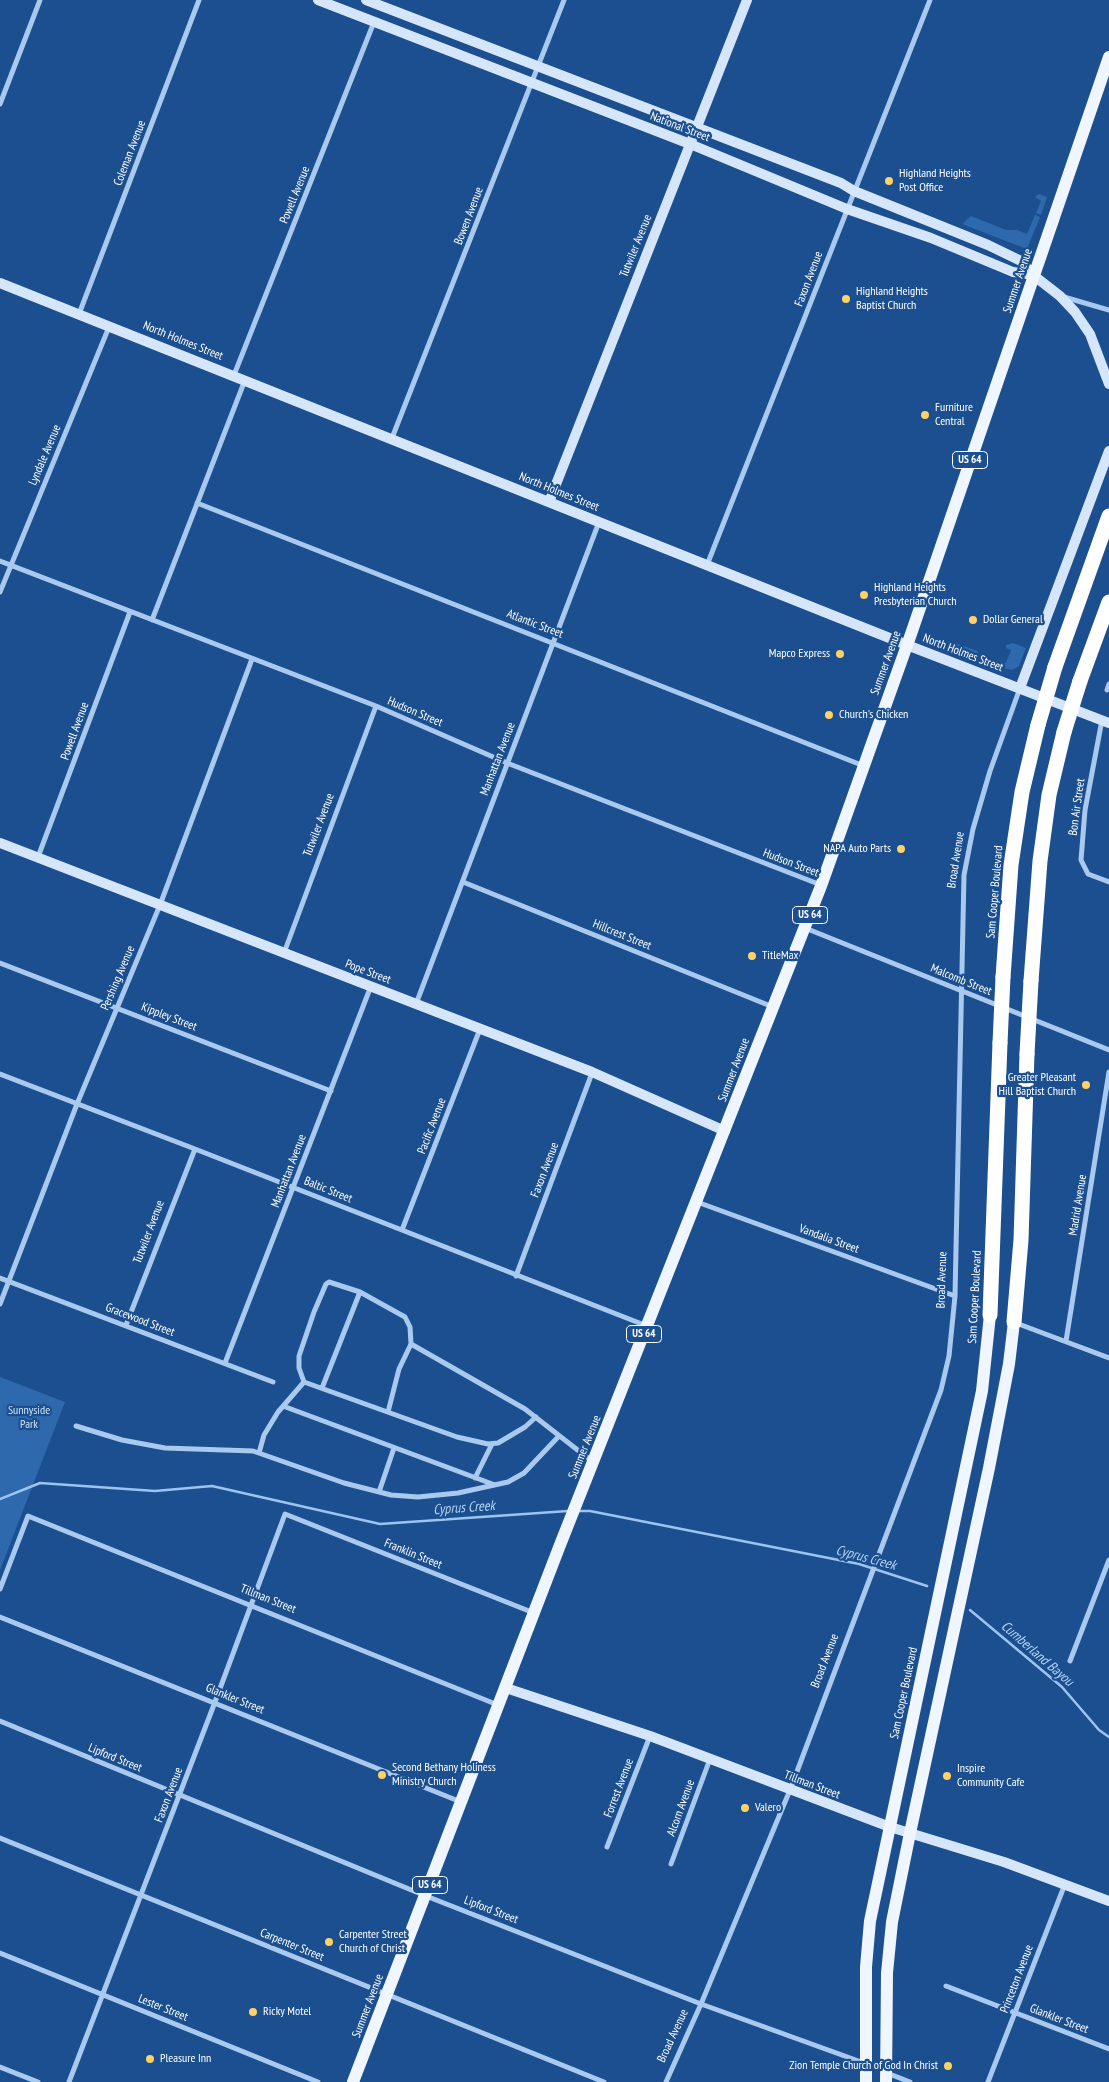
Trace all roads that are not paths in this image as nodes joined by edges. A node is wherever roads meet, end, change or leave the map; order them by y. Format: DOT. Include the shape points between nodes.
graph roads {
  1 [pos="40,0"];
  2 [pos="199,0"];
  3 [pos="318,0"];
  4 [pos="366,0"];
  5 [pos="564,0"];
  6 [pos="746,0"];
  7 [pos="930,0"];
  8 [pos="381,3"];
  9 [pos="374,22"];
  10 [pos="1109,57"];
  11 [pos="538,66"];
  12 [pos="531,83"];
  13 [pos="0,104"];
  14 [pos="697,128"];
  15 [pos="690,144"];
  16 [pos="854,191"];
  17 [pos="847,209"];
  18 [pos="1033,275"];
  19 [pos="0,283"];
  20 [pos="1060,296"];
  21 [pos="1109,310"];
  22 [pos="80,314"];
  23 [pos="110,326"];
  24 [pos="234,376"];
  25 [pos="245,380"];
  26 [pos="1109,384"];
  27 [pos="392,438"];
  28 [pos="1109,451"];
  29 [pos="549,502"];
  30 [pos="197,503"];
  31 [pos="1109,516"];
  32 [pos="599,522"];
  33 [pos="0,561"];
  34 [pos="707,565"];
  35 [pos="10,567"];
  36 [pos="0,592"];
  37 [pos="1109,602"];
  38 [pos="130,612"];
  39 [pos="152,620"];
  40 [pos="554,642"];
  41 [pos="907,645"];
  42 [pos="252,659"];
  43 [pos="1109,684"];
  44 [pos="1020,688"];
  45 [pos="1107,690"];
  46 [pos="376,706"];
  47 [pos="1105,722"];
  48 [pos="507,763"];
  49 [pos="865,766"];
  50 [pos="0,843"];
  51 [pos="38,858"];
  52 [pos="463,882"];
  53 [pos="1109,882"];
  54 [pos="821,886"];
  55 [pos="160,905"];
  56 [pos="805,928"];
  57 [pos="284,952"];
  58 [pos="0,963"];
  59 [pos="371,986"];
  60 [pos="960,990"];
  61 [pos="416,1004"];
  62 [pos="116,1007"];
  63 [pos="774,1007"];
  64 [pos="480,1029"];
  65 [pos="1109,1050"];
  66 [pos="592,1072"];
  67 [pos="1109,1072"];
  68 [pos="0,1074"];
  69 [pos="331,1091"];
  70 [pos="77,1104"];
  71 [pos="725,1131"];
  72 [pos="196,1148"];
  73 [pos="294,1187"];
  74 [pos="696,1202"];
  75 [pos="402,1230"];
  76 [pos="516,1276"];
  77 [pos="0,1278"];
  78 [pos="9,1281"];
  79 [pos="360,1292"];
  80 [pos="955,1296"];
  81 [pos="0,1304"];
  82 [pos="990,1315"];
  83 [pos="1014,1322"];
  84 [pos="126,1325"];
  85 [pos="647,1327"];
  86 [pos="1066,1341"];
  87 [pos="412,1344"];
  88 [pos="1109,1358"];
  89 [pos="225,1363"];
  90 [pos="273,1382"];
  91 [pos="304,1382"];
  92 [pos="322,1388"];
  93 [pos="283,1406"];
  94 [pos="388,1412"];
  95 [pos="536,1417"];
  96 [pos="76,1426"];
  97 [pos="560,1436"];
  98 [pos="492,1444"];
  99 [pos="394,1448"];
  100 [pos="259,1453"];
  101 [pos="594,1462"];
  102 [pos="475,1478"];
  103 [pos="495,1486"];
  104 [pos="379,1492"];
  105 [pos="285,1514"];
  106 [pos="1109,1560"];
  107 [pos="0,1589"];
  108 [pos="251,1606"];
  109 [pos="534,1614"];
  110 [pos="0,1617"];
  111 [pos="1070,1661"];
  112 [pos="506,1688"];
  113 [pos="215,1702"];
  114 [pos="499,1706"];
  115 [pos="0,1721"];
  116 [pos="650,1736"];
  117 [pos="710,1758"];
  118 [pos="790,1790"];
  119 [pos="179,1795"];
  120 [pos="462,1802"];
  121 [pos="890,1827"];
  122 [pos="910,1833"];
  123 [pos="0,1838"];
  124 [pos="607,1847"];
  125 [pos="671,1864"];
  126 [pos="1065,1884"];
  127 [pos="140,1894"];
  128 [pos="426,1896"];
  129 [pos="1109,1901"];
  130 [pos="0,1953"];
  131 [pos="946,1986"];
  132 [pos="103,1994"];
  133 [pos="387,1995"];
  134 [pos="701,2004"];
  135 [pos="1015,2012"];
  136 [pos="1109,2049"];
  137 [pos="866,2064"];
  138 [pos="0,2066"];
  139 [pos="886,2078"];
  140 [pos="38,2082"];
  141 [pos="69,2082"];
  142 [pos="318,2082"];
  143 [pos="353,2082"];
  144 [pos="604,2082"];
  145 [pos="666,2082"];
  146 [pos="866,2082"];
  147 [pos="910,2082"];
  148 [pos="988,2082"];
  1 -- 13 [label="street"];
  2 -- 22 [label="street, Coleman Avenue"];
  3 -- 9 [label="street, National Street"];
  4 -- 8 [label="street, National Street"];
  5 -- 11 [label="street, Bowen Avenue"];
  6 -- 14 [label="street, Tutwiler Avenue"];
  7 -- 16 [label="street, Faxon Avenue"];
  8 -- 11 [label="street, National Street"];
  9 -- 12 [label="street, National Street"];
  9 -- 24 [label="street, Powell Avenue"];
  10 -- 18 [label="main road, Summer Avenue / US 64"];
  11 -- 12 [label="street, Bowen Avenue"];
  11 -- 14 [label="street, National Street"];
  12 -- 15 [label="street, National Street"];
  12 -- 27 [label="street, Bowen Avenue"];
  14 -- 15 [label="street, Tutwiler Avenue"];
  14 -- 16 [label="street, National Street"];
  15 -- 17 [label="street, National Street"];
  15 -- 29 [label="street, Tutwiler Avenue"];
  16 -- 17 [label="street, Faxon Avenue"];
  16 -- 18 [label="street, National Street" via="988,245 1021,261"];
  17 -- 18 [label="street, National Street" via="931,238 1013,272"];
  17 -- 34 [label="street, Faxon Avenue"];
  18 -- 20 [label="street, National Street"];
  18 -- 41 [label="main road, Summer Avenue / US 64"];
  19 -- 22 [label="street, North Holmes Street"];
  20 -- 21 [label="street, National Street"];
  20 -- 26 [label="street" via="1090,334"];
  22 -- 23 [label="street, North Holmes Street"];
  23 -- 24 [label="street, North Holmes Street"];
  23 -- 35 [label="street, Lyndale Avenue"];
  24 -- 25 [label="street, North Holmes Street"];
  25 -- 27 [label="street, North Holmes Street"];
  25 -- 30 [label="street"];
  27 -- 29 [label="street, North Holmes Street"];
  28 -- 44 [label="street, Broad Avenue"];
  29 -- 32 [label="street, North Holmes Street"];
  30 -- 39 [label="street"];
  30 -- 40 [label="street, Atlantic Street"];
  31 -- 82 [label="highway, Sam Cooper Boulevard, bridge" via="1055,667 1022,792 1003,977"];
  32 -- 34 [label="street, North Holmes Street"];
  32 -- 40 [label="street, Manhattan Avenue"];
  33 -- 35 [label="street, Hudson Street"];
  34 -- 41 [label="street, North Holmes Street"];
  35 -- 36 [label="street, Lyndale Avenue"];
  35 -- 38 [label="street, Hudson Street"];
  37 -- 83 [label="highway, bridge" via="1064,732 1049,795 1040,861"];
  38 -- 39 [label="street, Hudson Street"];
  38 -- 51 [label="street, Powell Avenue"];
  39 -- 42 [label="street, Hudson Street"];
  40 -- 48 [label="street, Manhattan Avenue"];
  40 -- 49 [label="street, Atlantic Street"];
  41 -- 44 [label="street, North Holmes Street"];
  41 -- 49 [label="main road, Summer Avenue / US 64"];
  42 -- 46 [label="street, Hudson Street"];
  42 -- 55 [label="street, Pershing Avenue"];
  43 -- 45 [label="street"];
  44 -- 47 [label="street, North Holmes Street"];
  44 -- 60 [label="street, Broad Avenue" via="990,770 973,829 964,875"];
  46 -- 48 [label="street, Hudson Street"];
  46 -- 57 [label="street, Tutwiler Avenue"];
  47 -- 53 [label="street, Bon Air Street" via="1084,810 1081,860 1088,874"];
  48 -- 52 [label="street, Manhattan Avenue"];
  48 -- 54 [label="street, Hudson Street"];
  49 -- 54 [label="main road, Summer Avenue / US 64"];
  50 -- 51 [label="street, Pope Street"];
  51 -- 55 [label="street, Pope Street"];
  52 -- 61 [label="street, Manhattan Avenue"];
  52 -- 63 [label="street, Hillcrest Street"];
  54 -- 56 [label="main road, Summer Avenue / US 64"];
  55 -- 57 [label="street, Pope Street"];
  55 -- 62 [label="street, Pershing Avenue"];
  56 -- 60 [label="street, Malcomb Street"];
  56 -- 63 [label="main road, Summer Avenue / US 64"];
  57 -- 59 [label="street, Pope Street"];
  58 -- 62 [label="street, Kippley Street"];
  59 -- 61 [label="street, Pope Street"];
  59 -- 69 [label="street, Manhattan Avenue"];
  60 -- 65 [label="street, Malcomb Street"];
  60 -- 80 [label="street, Broad Avenue"];
  61 -- 64 [label="street, Pope Street"];
  62 -- 69 [label="street, Kippley Street"];
  62 -- 70 [label="street, Pershing Avenue"];
  63 -- 71 [label="main road, Summer Avenue / US 64"];
  64 -- 66 [label="street, Pope Street"];
  64 -- 75 [label="street, Pacific Avenue"];
  66 -- 71 [label="street, Pope Street"];
  66 -- 76 [label="street, Faxon Avenue"];
  67 -- 86 [label="street, Madrid Avenue"];
  68 -- 70 [label="street, Baltic Street"];
  69 -- 73 [label="street, Manhattan Avenue"];
  70 -- 72 [label="street, Baltic Street"];
  70 -- 78 [label="street, Pershing Avenue"];
  71 -- 74 [label="main road, Summer Avenue / US 64"];
  72 -- 73 [label="street, Baltic Street"];
  72 -- 84 [label="street, Tutwiler Avenue"];
  73 -- 75 [label="street, Baltic Street"];
  73 -- 89 [label="street, Manhattan Avenue"];
  74 -- 80 [label="street, Vandalia Street"];
  74 -- 85 [label="main road, Summer Avenue / US 64"];
  75 -- 76 [label="street, Baltic Street"];
  76 -- 85 [label="street, Baltic Street"];
  77 -- 78 [label="street, Gracewood Street"];
  78 -- 81 [label="street, Pershing Avenue"];
  78 -- 84 [label="street, Gracewood Street"];
  79 -- 87 [label="street" via="405,1317"];
  79 -- 91 [label="street" via="329,1282 326,1284 299,1356 298,1368"];
  79 -- 92 [label="street"];
  80 -- 118 [label="street, Broad Avenue" via="949,1356 941,1390"];
  82 -- 121 [label="main road, Sam Cooper Boulevard" via="980,1400"];
  83 -- 86 [label="street"];
  83 -- 122 [label="main road" via="989,1468"];
  84 -- 89 [label="street, Gracewood Street"];
  85 -- 101 [label="main road, Summer Avenue / US 64"];
  86 -- 88 [label="street"];
  87 -- 94 [label="street" via="399,1369"];
  87 -- 95 [label="street"];
  89 -- 90 [label="street, Gracewood Street"];
  91 -- 92 [label="street"];
  91 -- 93 [label="street"];
  92 -- 94 [label="street"];
  93 -- 99 [label="street"];
  93 -- 100 [label="street" via="264,1435"];
  94 -- 98 [label="street" via="457,1437"];
  95 -- 97 [label="street"];
  95 -- 98 [label="street" via="525,1427"];
  96 -- 100 [label="street" via="122,1440 165,1448"];
  97 -- 101 [label="street"];
  97 -- 103 [label="street" via="524,1473"];
  98 -- 102 [label="street"];
  99 -- 102 [label="street"];
  99 -- 104 [label="street"];
  100 -- 104 [label="street"];
  101 -- 109 [label="main road, Summer Avenue / US 64"];
  102 -- 103 [label="street"];
  103 -- 104 [label="street" via="418,1497"];
  105 -- 108 [label="street, Faxon Avenue"];
  105 -- 109 [label="street, Franklin Street"];
  106 -- 111 [label="street"];
  107 -- 108 [label="street, Tillman Street" via="28,1516"];
  108 -- 113 [label="street, Faxon Avenue"];
  108 -- 114 [label="street, Tillman Street"];
  109 -- 112 [label="main road, Summer Avenue / US 64"];
  110 -- 113 [label="street, Glankler Street"];
  112 -- 114 [label="main road, Summer Avenue / US 64"];
  112 -- 116 [label="street, Tillman Street"];
  113 -- 119 [label="street, Faxon Avenue"];
  113 -- 120 [label="street, Glankler Street"];
  114 -- 120 [label="main road, Summer Avenue / US 64"];
  115 -- 119 [label="street, Lipford Street"];
  116 -- 117 [label="street, Tillman Street"];
  116 -- 124 [label="street, Forrest Avenue"];
  117 -- 118 [label="street, Tillman Street"];
  117 -- 125 [label="street, Alcorn Avenue"];
  118 -- 121 [label="street, Tillman Street"];
  118 -- 134 [label="street, Broad Avenue"];
  119 -- 127 [label="street, Faxon Avenue"];
  119 -- 128 [label="street, Lipford Street"];
  120 -- 128 [label="main road, Summer Avenue / US 64"];
  121 -- 122 [label="street, Tillman Street"];
  121 -- 137 [label="main road, Sam Cooper Boulevard" via="870,1921 866,1968"];
  122 -- 126 [label="street, Tillman Street"];
  122 -- 139 [label="main road" via="892,1922 887,1972"];
  123 -- 127 [label="street, Carpenter Street"];
  126 -- 129 [label="street, Tillman Street"];
  126 -- 135 [label="street, Princeton Avenue"];
  127 -- 132 [label="street, Faxon Avenue"];
  127 -- 133 [label="street, Carpenter Street"];
  128 -- 133 [label="main road, Summer Avenue / US 64"];
  128 -- 134 [label="street, Lipford Street"];
  130 -- 132 [label="street, Lester Street"];
  131 -- 135 [label="street, Glankler Street"];
  132 -- 141 [label="street, Faxon Avenue"];
  132 -- 142 [label="street, Lester Street"];
  133 -- 143 [label="main road, Summer Avenue / US 64"];
  133 -- 144 [label="street, Carpenter Street"];
  134 -- 137 [label="street, Lipford Street"];
  134 -- 145 [label="street, Broad Avenue"];
  135 -- 136 [label="street, Glankler Street"];
  135 -- 148 [label="street, Princeton Avenue"];
  137 -- 146 [label="main road, Sam Cooper Boulevard"];
  138 -- 140 [label="street"];
  139 -- 147 [label="street"];
}
